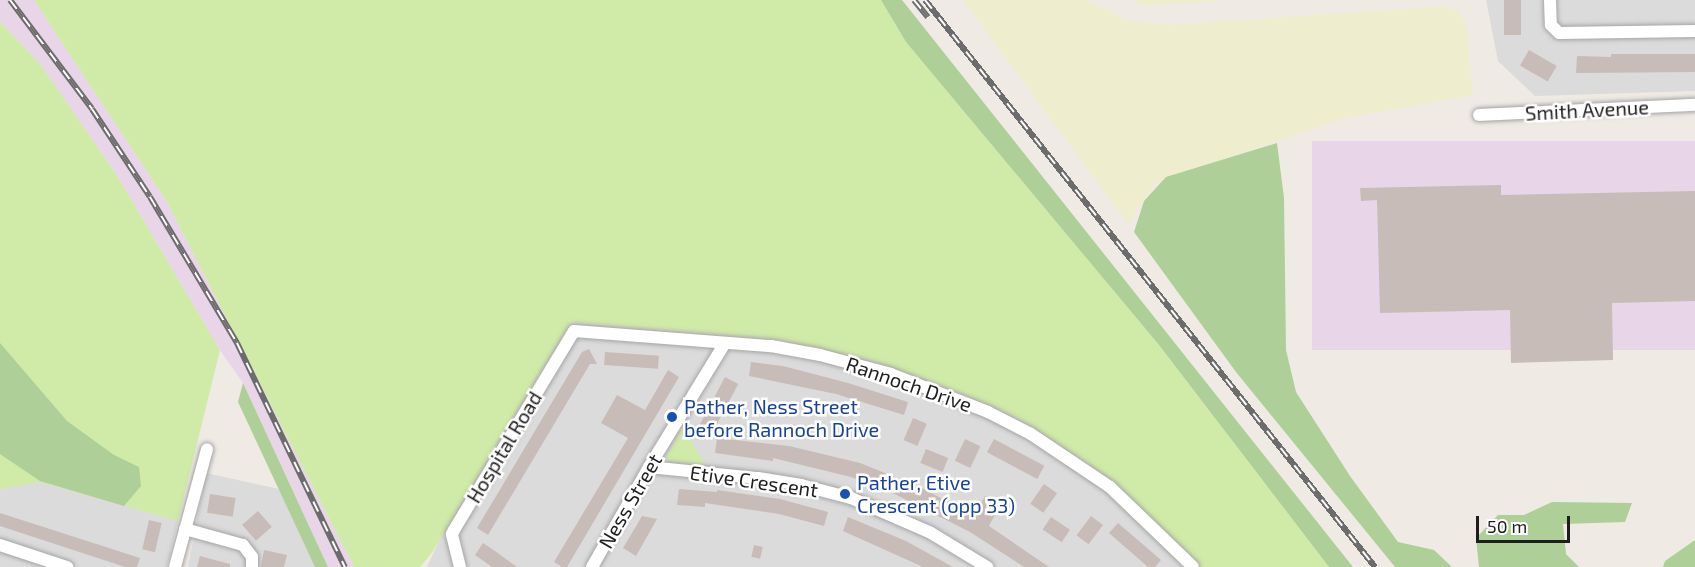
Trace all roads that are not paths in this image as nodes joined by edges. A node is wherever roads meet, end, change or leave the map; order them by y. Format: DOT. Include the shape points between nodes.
graph roads {
  1 [pos="1550,0"];
  2 [pos="1695,31"];
  3 [pos="1695,105"];
  4 [pos="1479,115"];
  5 [pos="574,331"];
  6 [pos="725,343"];
  7 [pos="207,449"];
  8 [pos="649,467"];
  9 [pos="186,529"];
  10 [pos="0,545"];
  11 [pos="67,567"];
  12 [pos="175,567"];
  13 [pos="252,567"];
  14 [pos="460,567"];
  15 [pos="592,567"];
  16 [pos="987,567"];
  17 [pos="1193,567"];
  1 -- 2 [label="street" via="1551,25 1559,33"];
  3 -- 4 [label="street, Smith Avenue"];
  5 -- 6 [label="street, Rannoch Drive"];
  5 -- 14 [label="street, Hospital Road" via="452,534"];
  6 -- 8 [label="street, Ness Street"];
  6 -- 17 [label="street, Rannoch Drive" via="771,346 867,366 1014,424 1110,487"];
  7 -- 9 [label="street"];
  8 -- 15 [label="street, Ness Street"];
  8 -- 16 [label="street, Etive Crescent" via="758,478 850,498 931,533"];
  9 -- 12 [label="street"];
  9 -- 13 [label="street" via="243,545 252,557"];
  10 -- 11 [label="street"];
}
